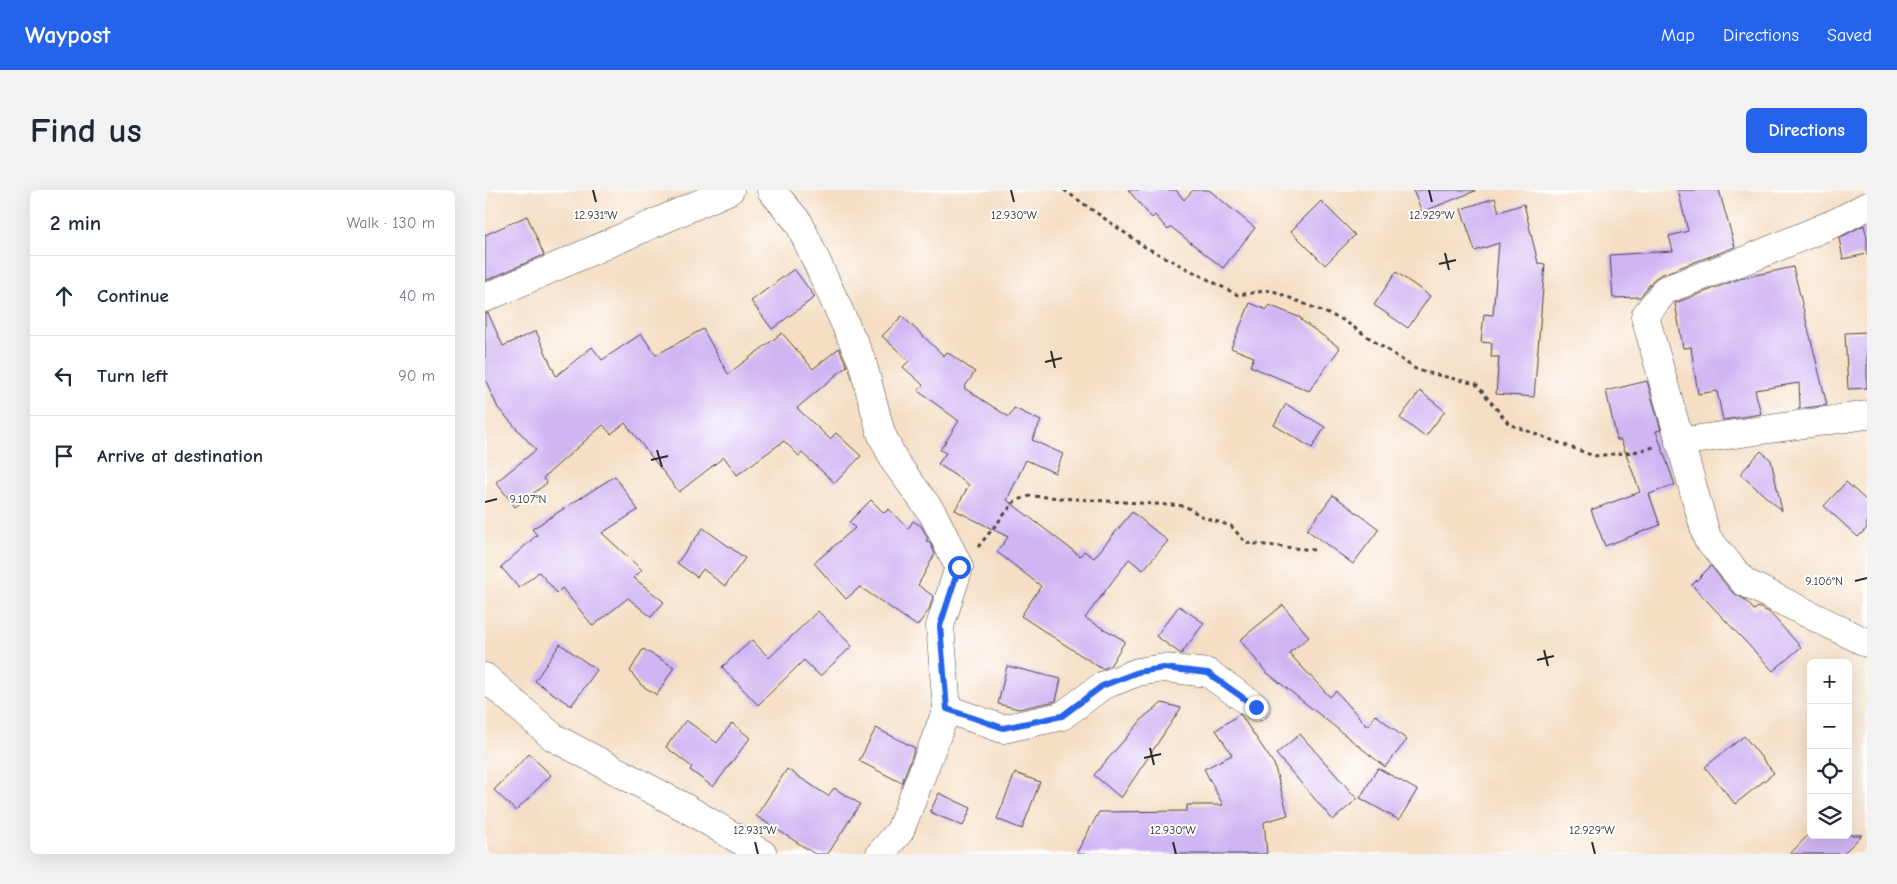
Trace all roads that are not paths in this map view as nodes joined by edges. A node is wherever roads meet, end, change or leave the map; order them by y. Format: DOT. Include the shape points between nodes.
graph roads {
  1 [pos="730,190"];
  2 [pos="771,190"];
  3 [pos="1867,206"];
  4 [pos="485,298"];
  5 [pos="1867,415"];
  6 [pos="1679,442"];
  7 [pos="1867,643"];
  8 [pos="485,677"];
  9 [pos="1256,707"];
  10 [pos="947,709"];
  11 [pos="763,854"];
  12 [pos="880,854"];
  1 -- 4 [label="street"];
  2 -- 10 [label="street" via="799,223 858,352 881,433 895,462 933,514 959,567 940,626"];
  3 -- 6 [label="street" via="1837,222 1665,290 1645,316"];
  5 -- 6 [label="street"];
  6 -- 7 [label="street" via="1707,538 1744,582"];
  8 -- 11 [label="street" via="553,737 684,807"];
  9 -- 10 [label="street" via="1208,673 1164,668 1138,672 1102,686 1062,716 1003,728"];
  10 -- 12 [label="street" via="900,831"];
}
